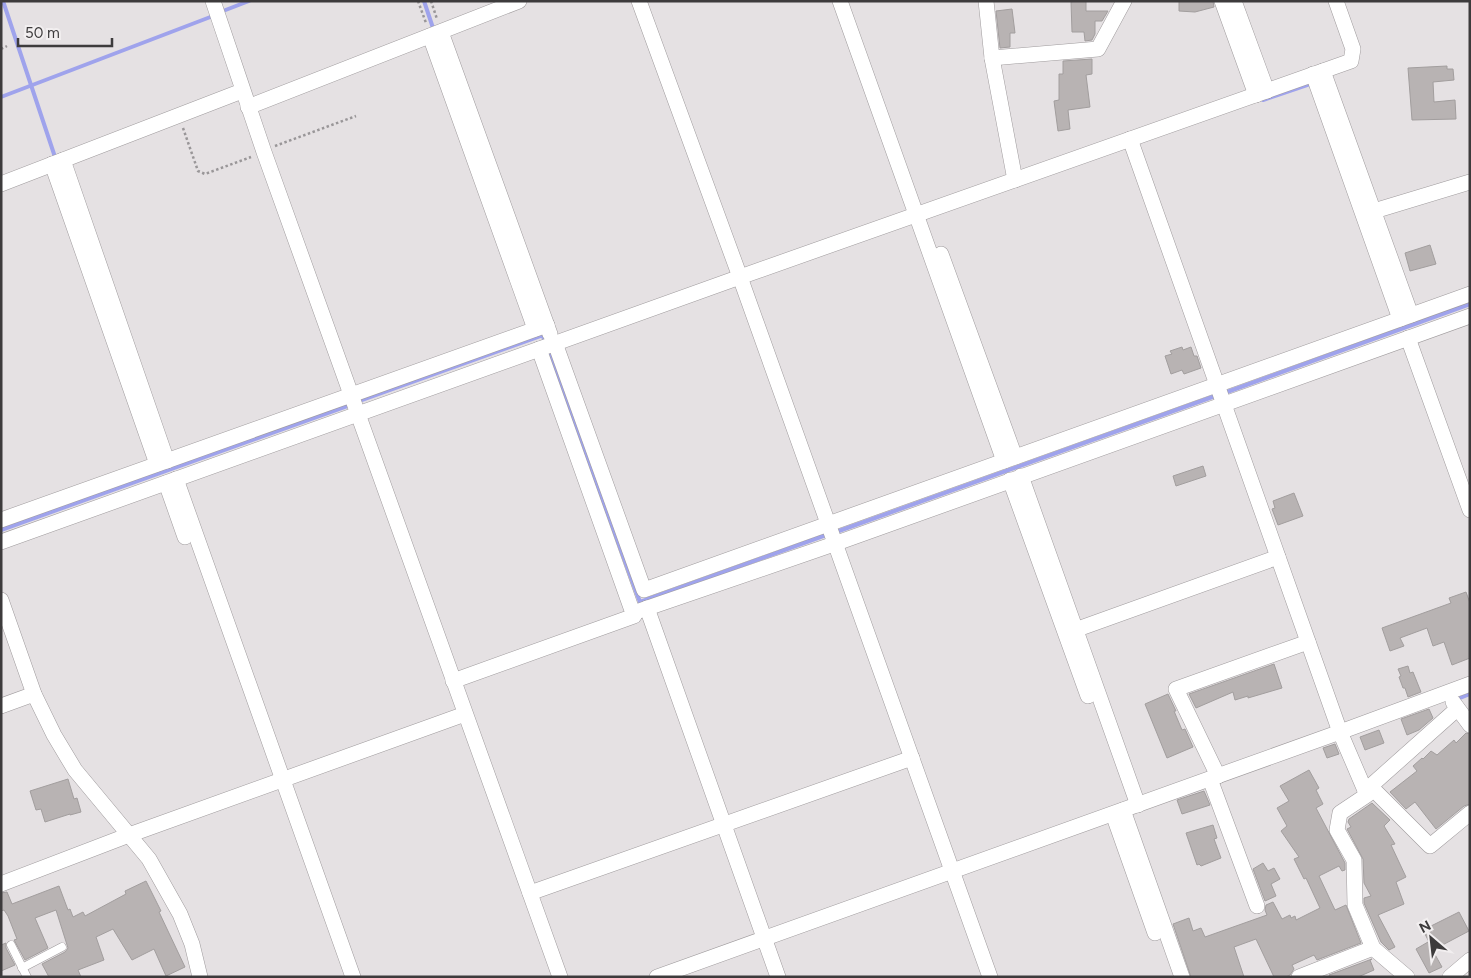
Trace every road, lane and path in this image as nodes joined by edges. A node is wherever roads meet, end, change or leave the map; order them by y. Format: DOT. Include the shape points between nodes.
graph roads {
  1 [pos="213,1"];
  2 [pos="418,1"];
  3 [pos="431,1"];
  4 [pos="519,1"];
  5 [pos="639,1"];
  6 [pos="840,1"];
  7 [pos="986,1"];
  8 [pos="1124,1"];
  9 [pos="1222,1"];
  10 [pos="1234,1"];
  11 [pos="1336,1"];
  12 [pos="434,35"];
  13 [pos="8,46"];
  14 [pos="1,49"];
  15 [pos="992,58"];
  16 [pos="1318,72"];
  17 [pos="242,91"];
  18 [pos="1261,93"];
  19 [pos="248,108"];
  20 [pos="178,116"];
  21 [pos="356,116"];
  22 [pos="1130,139"];
  23 [pos="264,151"];
  24 [pos="58,162"];
  25 [pos="1015,180"];
  26 [pos="1470,182"];
  27 [pos="1,184"];
  28 [pos="1374,211"];
  29 [pos="921,213"];
  30 [pos="740,277"];
  31 [pos="1470,294"];
  32 [pos="1470,316"];
  33 [pos="1406,317"];
  34 [pos="541,327"];
  35 [pos="1413,336"];
  36 [pos="555,343"];
  37 [pos="539,349"];
  38 [pos="1217,385"];
  39 [pos="354,404"];
  40 [pos="1224,404"];
  41 [pos="1010,459"];
  42 [pos="162,462"];
  43 [pos="1016,478"];
  44 [pos="171,481"];
  45 [pos="1470,481"];
  46 [pos="1470,510"];
  47 [pos="1,520"];
  48 [pos="827,525"];
  49 [pos="1,542"];
  50 [pos="834,544"];
  51 [pos="1278,557"];
  52 [pos="1,600"];
  53 [pos="639,611"];
  54 [pos="1076,630"];
  55 [pos="1308,642"];
  56 [pos="453,681"];
  57 [pos="1470,684"];
  58 [pos="1447,692"];
  59 [pos="34,694"];
  60 [pos="1,706"];
  61 [pos="1457,710"];
  62 [pos="465,714"];
  63 [pos="1470,725"];
  64 [pos="1340,732"];
  65 [pos="912,758"];
  66 [pos="1214,777"];
  67 [pos="278,782"];
  68 [pos="1368,789"];
  69 [pos="1125,809"];
  70 [pos="1470,813"];
  71 [pos="720,826"];
  72 [pos="129,835"];
  73 [pos="953,871"];
  74 [pos="1,884"];
  75 [pos="530,893"];
  76 [pos="1256,906"];
  77 [pos="761,940"];
  78 [pos="11,945"];
  79 [pos="62,947"];
  80 [pos="1373,948"];
  81 [pos="1470,960"];
  82 [pos="22,968"];
  83 [pos="27,977"];
  84 [pos="200,977"];
  85 [pos="342,977"];
  86 [pos="353,977"];
  87 [pos="560,977"];
  88 [pos="657,977"];
  89 [pos="769,977"];
  90 [pos="778,977"];
  91 [pos="990,977"];
  92 [pos="1171,977"];
  93 [pos="1182,977"];
  94 [pos="1299,977"];
  95 [pos="1407,977"];
  96 [pos="1450,977"];
  1 -- 17 [label="street"];
  2 -- 12 [label="path"];
  3 -- 12 [label="path"];
  4 -- 12 [label="street"];
  5 -- 30 [label="street"];
  6 -- 29 [label="street"];
  7 -- 15 [label="street"];
  8 -- 15 [label="street" via="1098,49"];
  9 -- 18 [label="street"];
  10 -- 18 [label="street"];
  11 -- 16 [label="street" via="1353,50 1351,61"];
  12 -- 19 [label="street"];
  12 -- 34 [label="street"];
  13 -- 14 [label="path"];
  15 -- 25 [label="street"];
  16 -- 18 [label="street"];
  16 -- 28 [label="street"];
  16 -- 33 [label="street"];
  17 -- 19 [label="street"];
  17 -- 20 [label="street"];
  18 -- 22 [label="street"];
  19 -- 23 [label="street"];
  20 -- 23 [label="path" via="198,171 205,174"];
  20 -- 24 [label="street"];
  21 -- 23 [label="path"];
  22 -- 25 [label="street"];
  22 -- 38 [label="street"];
  23 -- 39 [label="street"];
  24 -- 27 [label="street"];
  24 -- 42 [label="street"];
  25 -- 29 [label="street"];
  26 -- 28 [label="street"];
  28 -- 33 [label="street"];
  29 -- 30 [label="street"];
  29 -- 41 [label="street"];
  30 -- 36 [label="street"];
  30 -- 48 [label="street"];
  31 -- 33 [label="street"];
  32 -- 35 [label="street"];
  33 -- 38 [label="street"];
  34 -- 36 [label="street"];
  34 -- 39 [label="street"];
  35 -- 40 [label="street"];
  35 -- 45 [label="street"];
  35 -- 46 [label="street"];
  36 -- 37 [label="street"];
  36 -- 48 [label="street" via="644,590"];
  37 -- 39 [label="street"];
  37 -- 53 [label="street"];
  38 -- 40 [label="street"];
  38 -- 41 [label="street"];
  39 -- 42 [label="street"];
  39 -- 44 [label="street"];
  39 -- 56 [label="street"];
  40 -- 43 [label="street"];
  40 -- 51 [label="street"];
  41 -- 48 [label="street"];
  42 -- 47 [label="street"];
  43 -- 50 [label="street"];
  43 -- 54 [label="street"];
  43 -- 69 [label="street"];
  44 -- 49 [label="street"];
  44 -- 67 [label="street"];
  48 -- 50 [label="street"];
  50 -- 53 [label="street"];
  50 -- 65 [label="street"];
  51 -- 54 [label="street"];
  51 -- 55 [label="street"];
  52 -- 59 [label="street"];
  53 -- 56 [label="street" via="634,616"];
  53 -- 71 [label="street"];
  54 -- 69 [label="street"];
  55 -- 64 [label="street"];
  55 -- 66 [label="street" via="1176,689"];
  56 -- 62 [label="street"];
  57 -- 58 [label="street"];
  58 -- 61 [label="street"];
  58 -- 64 [label="street"];
  59 -- 60 [label="street"];
  59 -- 72 [label="street" via="75,770"];
  61 -- 63 [label="street"];
  61 -- 68 [label="street"];
  62 -- 67 [label="street"];
  62 -- 75 [label="street"];
  64 -- 66 [label="street"];
  64 -- 68 [label="street"];
  65 -- 71 [label="street"];
  65 -- 73 [label="street"];
  66 -- 69 [label="street"];
  66 -- 76 [label="street"];
  67 -- 72 [label="street"];
  67 -- 85 [label="street"];
  67 -- 86 [label="street"];
  68 -- 70 [label="street" via="1430,846"];
  68 -- 80 [label="street" via="1367,795 1340,813 1337,830 1354,860 1355,905"];
  69 -- 73 [label="street"];
  69 -- 92 [label="street"];
  69 -- 93 [label="street"];
  71 -- 75 [label="street"];
  71 -- 77 [label="street"];
  72 -- 74 [label="street"];
  72 -- 84 [label="street" via="149,859 180,914"];
  73 -- 77 [label="street"];
  73 -- 91 [label="street"];
  75 -- 87 [label="street"];
  77 -- 88 [label="street"];
  77 -- 89 [label="street"];
  77 -- 90 [label="street"];
  78 -- 82 [label="lane"];
  79 -- 82 [label="lane"];
  80 -- 94 [label="street"];
  80 -- 95 [label="street"];
  81 -- 96 [label="street"];
  82 -- 83 [label="lane"];
}
